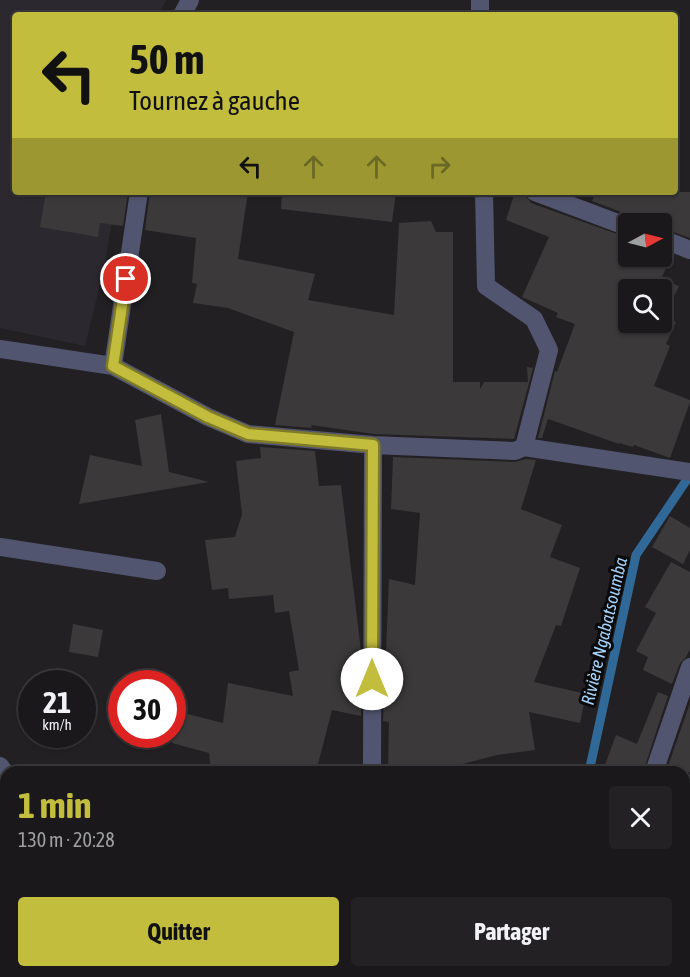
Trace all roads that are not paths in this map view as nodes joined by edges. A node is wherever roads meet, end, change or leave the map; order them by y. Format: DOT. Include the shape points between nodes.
graph roads {
  1 [pos="139,195"];
  2 [pos="484,195"];
  3 [pos="543,195"];
  4 [pos="618,223"];
  5 [pos="672,243"];
  6 [pos="690,250"];
  7 [pos="0,349"];
  8 [pos="113,366"];
  9 [pos="373,445"];
  10 [pos="524,447"];
  11 [pos="690,472"];
  12 [pos="0,548"];
  13 [pos="157,571"];
  14 [pos="690,667"];
  15 [pos="372,766"];
  16 [pos="656,766"];
  1 -- 8 [label="street"];
  2 -- 10 [label="street" via="486,286 534,320 549,350"];
  3 -- 4 [label="street"];
  5 -- 6 [label="street"];
  7 -- 8 [label="street"];
  8 -- 9 [label="street" via="248,434"];
  9 -- 10 [label="street" via="515,451"];
  9 -- 15 [label="street"];
  10 -- 11 [label="street"];
  12 -- 13 [label="street"];
  14 -- 16 [label="street"];
}
